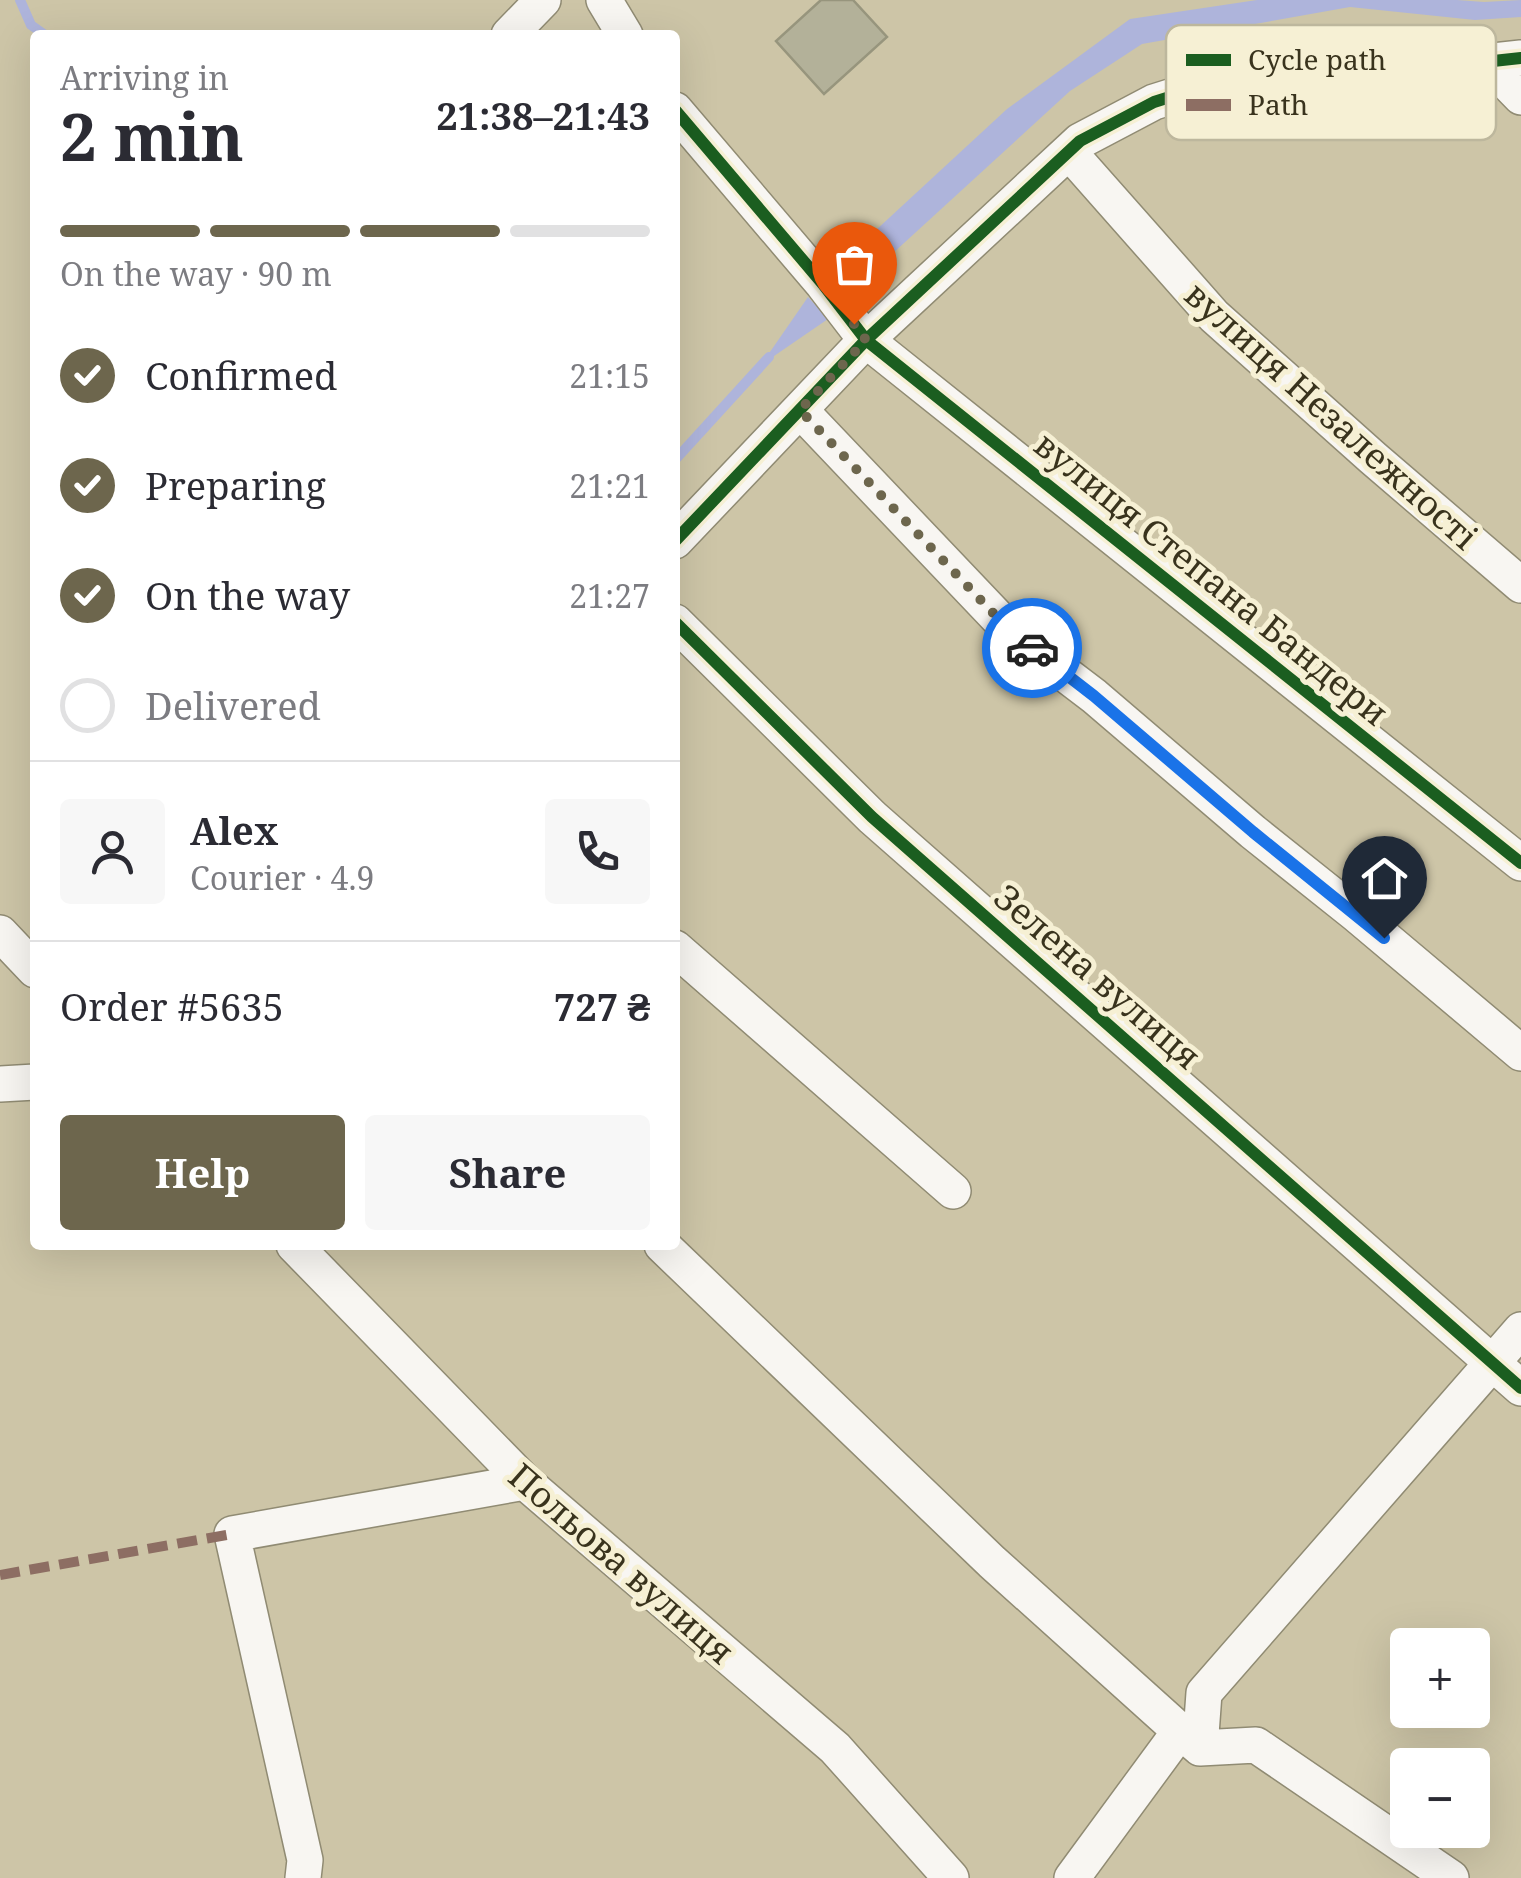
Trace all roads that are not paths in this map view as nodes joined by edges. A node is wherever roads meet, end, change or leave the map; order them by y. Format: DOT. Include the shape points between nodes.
graph roads {
  1 [pos="543,0"];
  2 [pos="604,0"];
  3 [pos="514,30"];
  4 [pos="622,30"];
  5 [pos="1504,60"];
  6 [pos="1166,98"];
  7 [pos="1521,98"];
  8 [pos="680,116"];
  9 [pos="1068,152"];
  10 [pos="866,340"];
  11 [pos="800,410"];
  12 [pos="680,536"];
  13 [pos="1521,585"];
  14 [pos="680,627"];
  15 [pos="1521,863"];
  16 [pos="0,933"];
  17 [pos="680,952"];
  18 [pos="30,965"];
  19 [pos="1521,1053"];
  20 [pos="30,1082"];
  21 [pos="0,1084"];
  22 [pos="953,1190"];
  23 [pos="299,1250"];
  24 [pos="667,1250"];
  25 [pos="1521,1330"];
  26 [pos="1492,1364"];
  27 [pos="1521,1388"];
  28 [pos="525,1482"];
  29 [pos="1190,1740"];
  30 [pos="303,1878"];
  31 [pos="951,1878"];
  32 [pos="1072,1878"];
  33 [pos="1451,1878"];
  1 -- 3 [label="street"];
  2 -- 4 [label="street"];
  5 -- 7 [label="street"];
  6 -- 9 [label="street"];
  8 -- 10 [label="street, вулиця Степана Бандери"];
  9 -- 10 [label="street"];
  9 -- 13 [label="street, вулиця Незалежності" via="1214,316"];
  10 -- 11 [label="street"];
  10 -- 15 [label="street, вулиця Степана Бандери"];
  11 -- 12 [label="street"];
  11 -- 19 [label="street" via="1015,636"];
  14 -- 26 [label="street, Зелена вулиця" via="872,817"];
  16 -- 18 [label="street"];
  17 -- 22 [label="street"];
  20 -- 21 [label="street"];
  23 -- 28 [label="street, Польова вулиця"];
  24 -- 29 [label="street" via="992,1562"];
  25 -- 26 [label="street"];
  26 -- 27 [label="street, Зелена вулиця"];
  26 -- 29 [label="street" via="1204,1693"];
  28 -- 30 [label="street" via="232,1534 305,1860"];
  28 -- 31 [label="street, Польова вулиця" via="835,1748"];
  29 -- 32 [label="street"];
  29 -- 33 [label="street" via="1256,1745"];
}
